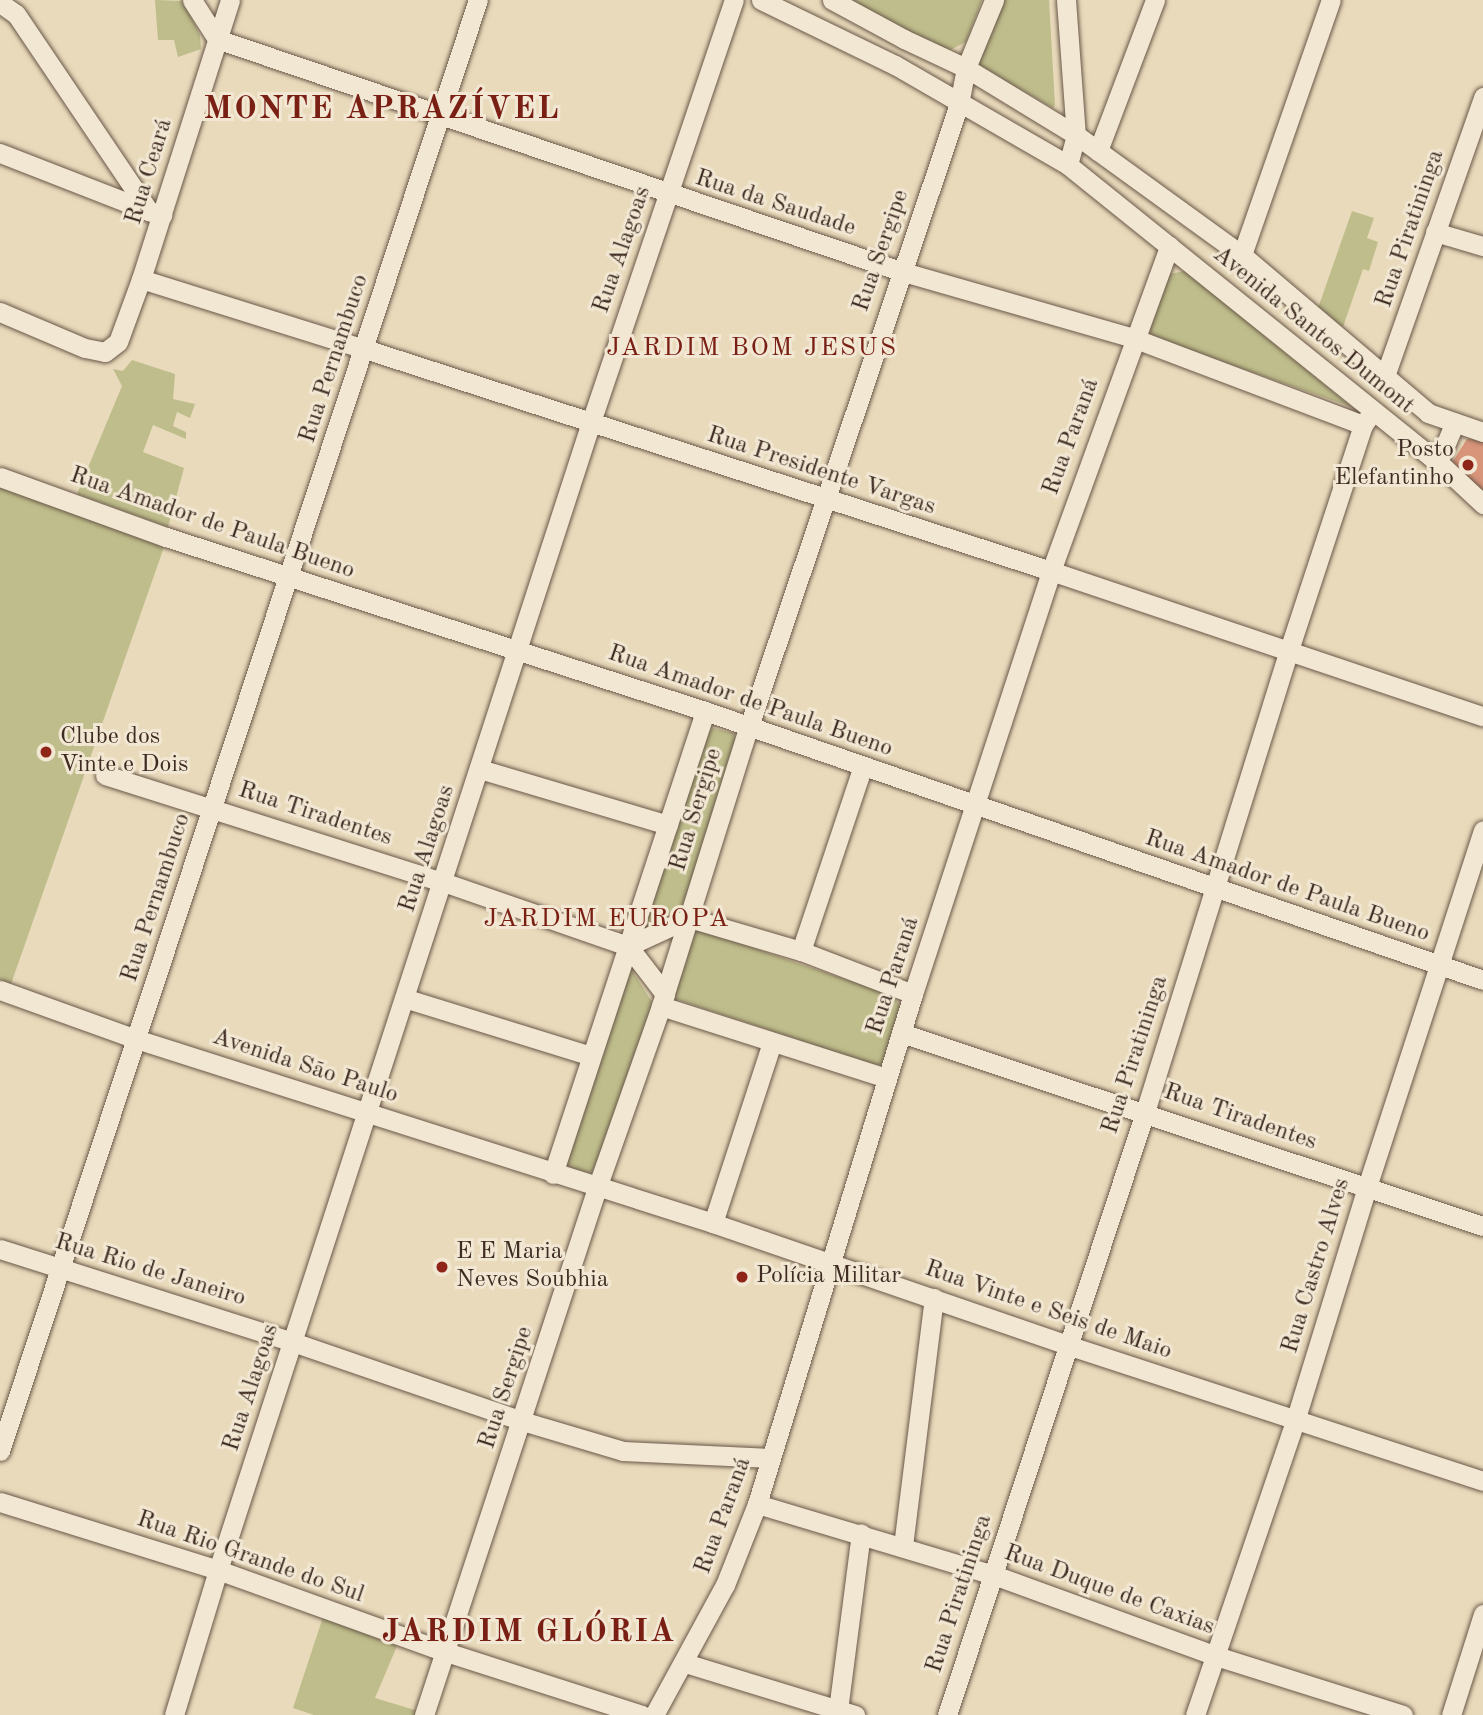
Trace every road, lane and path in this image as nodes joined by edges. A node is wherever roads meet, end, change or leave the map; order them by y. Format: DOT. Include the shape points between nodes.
graph roads {
  1 [pos="192,0"];
  2 [pos="230,0"];
  3 [pos="478,0"];
  4 [pos="734,0"];
  5 [pos="761,0"];
  6 [pos="832,0"];
  7 [pos="994,0"];
  8 [pos="1066,0"];
  9 [pos="1155,0"];
  10 [pos="1331,0"];
  11 [pos="0,3"];
  12 [pos="217,39"];
  13 [pos="904,39"];
  14 [pos="895,65"];
  15 [pos="965,68"];
  16 [pos="1483,97"];
  17 [pos="959,104"];
  18 [pos="441,114"];
  19 [pos="1076,135"];
  20 [pos="1098,151"];
  21 [pos="0,153"];
  22 [pos="1068,165"];
  23 [pos="668,194"];
  24 [pos="156,213"];
  25 [pos="1436,232"];
  26 [pos="1169,246"];
  27 [pos="1483,246"];
  28 [pos="1242,255"];
  29 [pos="900,271"];
  30 [pos="141,279"];
  31 [pos="0,312"];
  32 [pos="1133,338"];
  33 [pos="365,349"];
  34 [pos="1385,376"];
  35 [pos="1368,418"];
  36 [pos="592,422"];
  37 [pos="1455,422"];
  38 [pos="1483,432"];
  39 [pos="1438,462"];
  40 [pos="0,477"];
  41 [pos="825,499"];
  42 [pos="1483,504"];
  43 [pos="1051,571"];
  44 [pos="289,578"];
  45 [pos="1289,650"];
  46 [pos="519,651"];
  47 [pos="705,711"];
  48 [pos="1483,716"];
  49 [pos="749,726"];
  50 [pos="863,766"];
  51 [pos="480,769"];
  52 [pos="105,775"];
  53 [pos="976,803"];
  54 [pos="213,808"];
  55 [pos="668,825"];
  56 [pos="1483,830"];
  57 [pos="443,883"];
  58 [pos="1215,888"];
  59 [pos="689,918"];
  60 [pos="628,946"];
  61 [pos="801,951"];
  62 [pos="1439,966"];
  63 [pos="1483,980"];
  64 [pos="0,990"];
  65 [pos="914,994"];
  66 [pos="404,998"];
  67 [pos="663,1000"];
  68 [pos="901,1033"];
  69 [pos="136,1039"];
  70 [pos="772,1043"];
  71 [pos="591,1056"];
  72 [pos="887,1078"];
  73 [pos="366,1112"];
  74 [pos="1145,1112"];
  75 [pos="553,1174"];
  76 [pos="1367,1186"];
  77 [pos="597,1188"];
  78 [pos="713,1223"];
  79 [pos="1483,1226"];
  80 [pos="0,1249"];
  81 [pos="831,1263"];
  82 [pos="59,1268"];
  83 [pos="934,1298"];
  84 [pos="293,1342"];
  85 [pos="1067,1345"];
  86 [pos="1296,1418"];
  87 [pos="522,1421"];
  88 [pos="0,1451"];
  89 [pos="771,1458"];
  90 [pos="1483,1481"];
  91 [pos="0,1502"];
  92 [pos="757,1504"];
  93 [pos="861,1533"];
  94 [pos="903,1546"];
  95 [pos="218,1570"];
  96 [pos="991,1574"];
  97 [pos="1483,1614"];
  98 [pos="446,1652"];
  99 [pos="1216,1656"];
  100 [pos="685,1663"];
  101 [pos="847,1712"];
  102 [pos="174,1715"];
  103 [pos="424,1715"];
  104 [pos="642,1715"];
  105 [pos="654,1715"];
  106 [pos="947,1715"];
  107 [pos="1195,1715"];
  108 [pos="1403,1715"];
  109 [pos="1451,1715"];
  1 -- 12 [label="street"];
  2 -- 12 [label="street, Rua Ceará"];
  3 -- 18 [label="street, Rua Pernambuco"];
  4 -- 23 [label="street, Rua Alagoas"];
  5 -- 14 [label="street, Avenida Santos Dumont"];
  6 -- 13 [label="street, Avenida Santos Dumont"];
  7 -- 15 [label="street, Rua Sergipe"];
  8 -- 19 [label="street"];
  9 -- 20 [label="street"];
  10 -- 28 [label="street"];
  11 -- 24 [label="street" via="16,14"];
  12 -- 18 [label="street, Rua da Saudade"];
  12 -- 24 [label="street, Rua Ceará"];
  13 -- 14 [label="street"];
  13 -- 15 [label="street, Avenida Santos Dumont"];
  14 -- 17 [label="street, Avenida Santos Dumont"];
  15 -- 17 [label="street, Rua Sergipe"];
  15 -- 19 [label="street, Avenida Santos Dumont"];
  16 -- 25 [label="street, Rua Piratininga"];
  17 -- 22 [label="street, Avenida Santos Dumont"];
  17 -- 29 [label="street, Rua Sergipe"];
  18 -- 23 [label="street, Rua da Saudade"];
  18 -- 33 [label="street, Rua Pernambuco"];
  19 -- 20 [label="street, Avenida Santos Dumont"];
  19 -- 22 [label="street"];
  20 -- 28 [label="street, Avenida Santos Dumont"];
  21 -- 24 [label="street"];
  22 -- 26 [label="street, Avenida Santos Dumont"];
  23 -- 29 [label="street, Rua da Saudade"];
  23 -- 36 [label="street, Rua Alagoas"];
  24 -- 30 [label="street, Rua Ceará"];
  25 -- 27 [label="street"];
  25 -- 34 [label="street, Rua Piratininga"];
  26 -- 32 [label="street, Rua Paraná"];
  26 -- 35 [label="street, Avenida Santos Dumont"];
  28 -- 34 [label="street, Avenida Santos Dumont"];
  29 -- 32 [label="street, Rua da Saudade"];
  29 -- 41 [label="street, Rua Sergipe"];
  30 -- 31 [label="street, Rua Ceará" via="118,342 105,352"];
  30 -- 33 [label="street, Rua Presidente Vargas"];
  32 -- 35 [label="street, Rua da Saudade"];
  32 -- 43 [label="street, Rua Paraná"];
  33 -- 36 [label="street, Rua Presidente Vargas"];
  33 -- 44 [label="street, Rua Pernambuco"];
  34 -- 37 [label="street, Avenida Santos Dumont" via="1428,413"];
  35 -- 39 [label="street, Avenida Santos Dumont"];
  35 -- 45 [label="street, Rua Piratininga"];
  36 -- 41 [label="street, Rua Presidente Vargas"];
  36 -- 46 [label="street, Rua Alagoas"];
  37 -- 38 [label="street"];
  37 -- 39 [label="street"];
  39 -- 42 [label="street, Avenida Santos Dumont"];
  40 -- 44 [label="street, Rua Amador de Paula Bueno"];
  41 -- 43 [label="street, Rua Presidente Vargas"];
  41 -- 49 [label="street, Rua Sergipe"];
  43 -- 45 [label="street, Rua Presidente Vargas"];
  43 -- 53 [label="street, Rua Paraná"];
  44 -- 46 [label="street, Rua Amador de Paula Bueno"];
  44 -- 54 [label="street, Rua Pernambuco"];
  45 -- 48 [label="street, Rua Presidente Vargas"];
  45 -- 58 [label="street, Rua Piratininga"];
  46 -- 47 [label="street, Rua Amador de Paula Bueno"];
  46 -- 51 [label="street, Rua Alagoas"];
  47 -- 49 [label="street, Rua Amador de Paula Bueno"];
  47 -- 55 [label="street, Rua Sergipe"];
  49 -- 50 [label="street, Rua Amador de Paula Bueno"];
  49 -- 59 [label="street, Rua Sergipe"];
  50 -- 53 [label="street, Rua Amador de Paula Bueno"];
  50 -- 61 [label="street"];
  51 -- 55 [label="street"];
  51 -- 57 [label="street, Rua Alagoas"];
  52 -- 54 [label="street, Rua Tiradentes"];
  53 -- 58 [label="street, Rua Amador de Paula Bueno"];
  53 -- 65 [label="street, Rua Paraná"];
  54 -- 57 [label="street, Rua Tiradentes"];
  54 -- 69 [label="street, Rua Pernambuco"];
  55 -- 60 [label="street, Rua Sergipe"];
  56 -- 62 [label="street, Rua Castro Alves"];
  57 -- 60 [label="street, Rua Tiradentes"];
  57 -- 66 [label="street, Rua Alagoas"];
  58 -- 62 [label="street, Rua Amador de Paula Bueno"];
  58 -- 74 [label="street, Rua Piratininga"];
  59 -- 60 [label="street"];
  59 -- 61 [label="street"];
  59 -- 67 [label="street, Rua Sergipe"];
  60 -- 67 [label="street"];
  60 -- 71 [label="street, Rua Sergipe"];
  61 -- 65 [label="street"];
  62 -- 63 [label="street, Rua Amador de Paula Bueno"];
  62 -- 76 [label="street, Rua Castro Alves"];
  64 -- 69 [label="street, Avenida São Paulo"];
  65 -- 68 [label="street, Rua Paraná"];
  66 -- 71 [label="street"];
  66 -- 73 [label="street, Rua Alagoas"];
  67 -- 70 [label="street"];
  67 -- 77 [label="street, Rua Sergipe"];
  68 -- 72 [label="street, Rua Paraná"];
  68 -- 74 [label="street, Rua Tiradentes"];
  69 -- 73 [label="street, Avenida São Paulo"];
  69 -- 82 [label="street, Rua Pernambuco"];
  70 -- 72 [label="street"];
  70 -- 78 [label="street"];
  71 -- 75 [label="street, Rua Sergipe"];
  72 -- 81 [label="street, Rua Paraná"];
  73 -- 75 [label="street, Avenida São Paulo"];
  73 -- 84 [label="street, Rua Alagoas"];
  74 -- 76 [label="street, Rua Tiradentes"];
  74 -- 85 [label="street, Rua Piratininga"];
  75 -- 77 [label="street, Avenida São Paulo"];
  76 -- 79 [label="street, Rua Tiradentes"];
  76 -- 86 [label="street, Rua Castro Alves"];
  77 -- 78 [label="street, Rua Vinte e Seis de Maio"];
  77 -- 87 [label="street, Rua Sergipe"];
  78 -- 81 [label="street, Rua Vinte e Seis de Maio"];
  80 -- 82 [label="street, Rua Rio de Janeiro"];
  81 -- 83 [label="street, Rua Vinte e Seis de Maio"];
  81 -- 89 [label="street, Rua Paraná"];
  82 -- 84 [label="street, Rua Rio de Janeiro"];
  82 -- 88 [label="street, Rua Pernambuco"];
  83 -- 85 [label="street, Rua Vinte e Seis de Maio"];
  83 -- 94 [label="street"];
  84 -- 87 [label="street, Rua Rio de Janeiro"];
  84 -- 95 [label="street, Rua Alagoas"];
  85 -- 86 [label="street, Rua Vinte e Seis de Maio"];
  85 -- 96 [label="street, Rua Piratininga"];
  86 -- 90 [label="street, Rua Vinte e Seis de Maio"];
  86 -- 99 [label="street, Rua Castro Alves"];
  87 -- 89 [label="street, Rua Rio de Janeiro" via="623,1451"];
  87 -- 98 [label="street, Rua Sergipe"];
  89 -- 92 [label="street, Rua Paraná"];
  91 -- 95 [label="street, Rua Rio Grande do Sul"];
  92 -- 93 [label="street, Rua Duque de Caxias"];
  92 -- 100 [label="street, Rua Paraná" via="725,1585"];
  93 -- 94 [label="street, Rua Duque de Caxias"];
  93 -- 101 [label="street"];
  94 -- 96 [label="street, Rua Duque de Caxias"];
  95 -- 98 [label="street, Rua Rio Grande do Sul"];
  95 -- 102 [label="street, Rua Alagoas"];
  96 -- 99 [label="street, Rua Duque de Caxias"];
  96 -- 106 [label="street, Rua Piratininga"];
  97 -- 109 [label="street"];
  98 -- 103 [label="street, Rua Sergipe"];
  98 -- 104 [label="street, Rua Rio Grande do Sul"];
  99 -- 107 [label="street, Rua Castro Alves"];
  99 -- 108 [label="street, Rua Duque de Caxias"];
  100 -- 101 [label="street"];
  100 -- 105 [label="street, Rua Paraná"];
}
